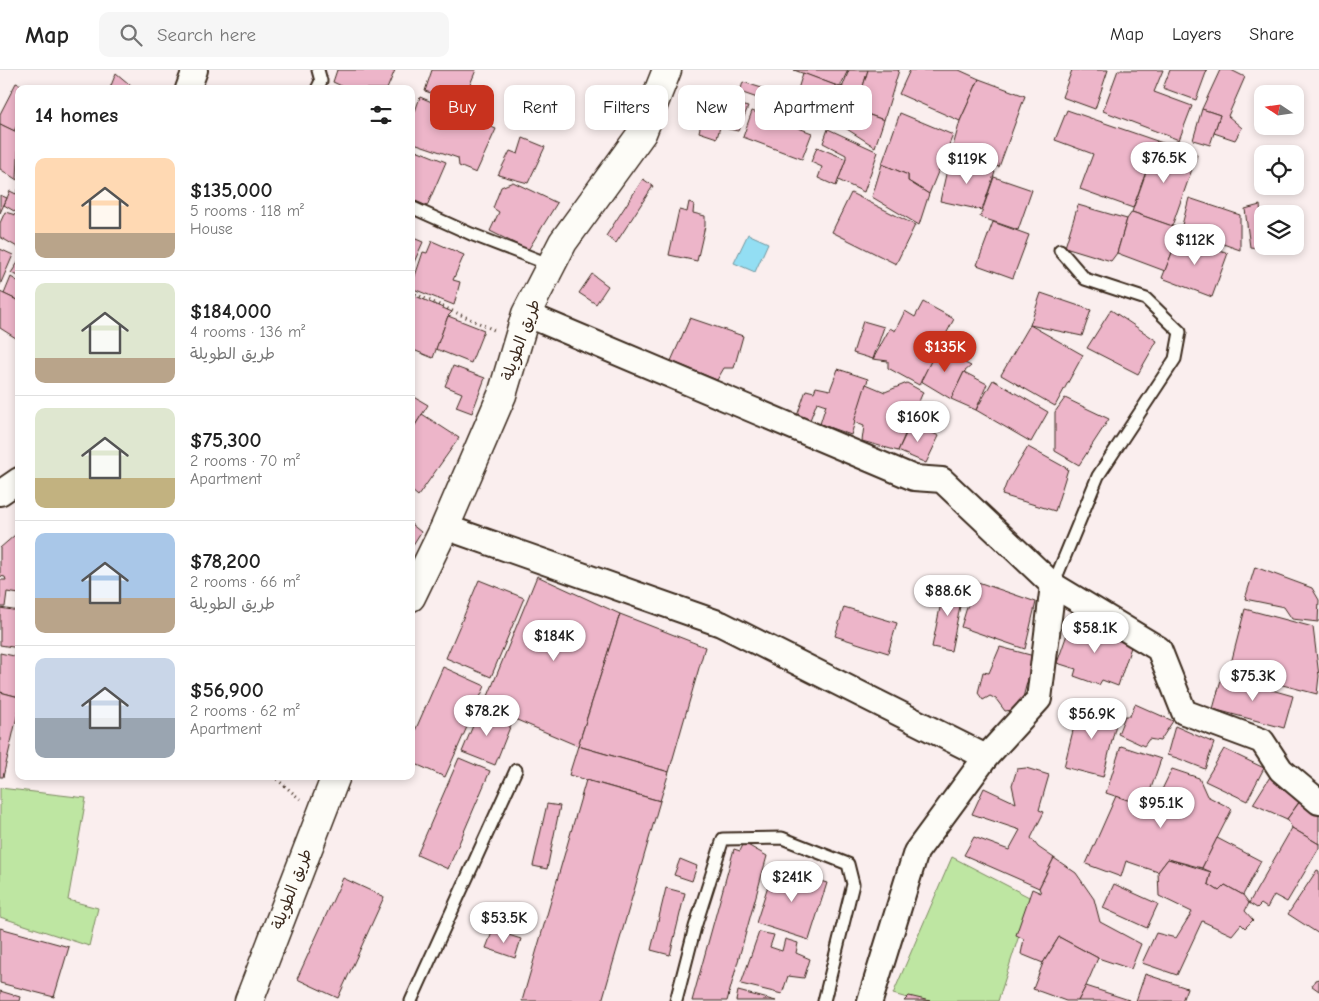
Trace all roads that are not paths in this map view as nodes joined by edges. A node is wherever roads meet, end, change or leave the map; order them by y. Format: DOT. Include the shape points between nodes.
graph roads {
  1 [pos="195,70"];
  2 [pos="318,70"];
  3 [pos="668,70"];
  4 [pos="189,85"];
  5 [pos="319,85"];
  6 [pos="415,209"];
  7 [pos="1060,250"];
  8 [pos="551,265"];
  9 [pos="526,314"];
  10 [pos="15,483"];
  11 [pos="0,493"];
  12 [pos="445,527"];
  13 [pos="1053,585"];
  14 [pos="415,589"];
  15 [pos="986,756"];
  16 [pos="516,770"];
  17 [pos="334,780"];
  18 [pos="1319,802"];
  19 [pos="248,1001"];
  20 [pos="411,1001"];
  21 [pos="676,1001"];
  22 [pos="824,1001"];
  23 [pos="870,1001"];
  1 -- 4 [label="street"];
  2 -- 5 [label="lane"];
  3 -- 8 [label="street, طريق الطويلة" via="642,132 563,242"];
  6 -- 8 [label="lane"];
  7 -- 13 [label="lane" via="1086,279 1146,299 1180,332 1175,359 1098,476"];
  8 -- 9 [label="street, طريق الطويلة"];
  9 -- 12 [label="street, طريق الطويلة" via="502,395"];
  9 -- 13 [label="street" via="914,478 942,480"];
  10 -- 11 [label="street"];
  12 -- 14 [label="street, طريق الطويلة"];
  12 -- 15 [label="street" via="721,624"];
  13 -- 15 [label="street" via="1039,699"];
  13 -- 18 [label="street" via="1159,649 1184,712 1262,741 1281,770"];
  15 -- 23 [label="street" via="916,852"];
  16 -- 20 [label="lane"];
  17 -- 19 [label="street, طريق الطويلة"];
  21 -- 22 [label="lane" via="723,839 782,838 848,864 850,871 853,884"];
}
